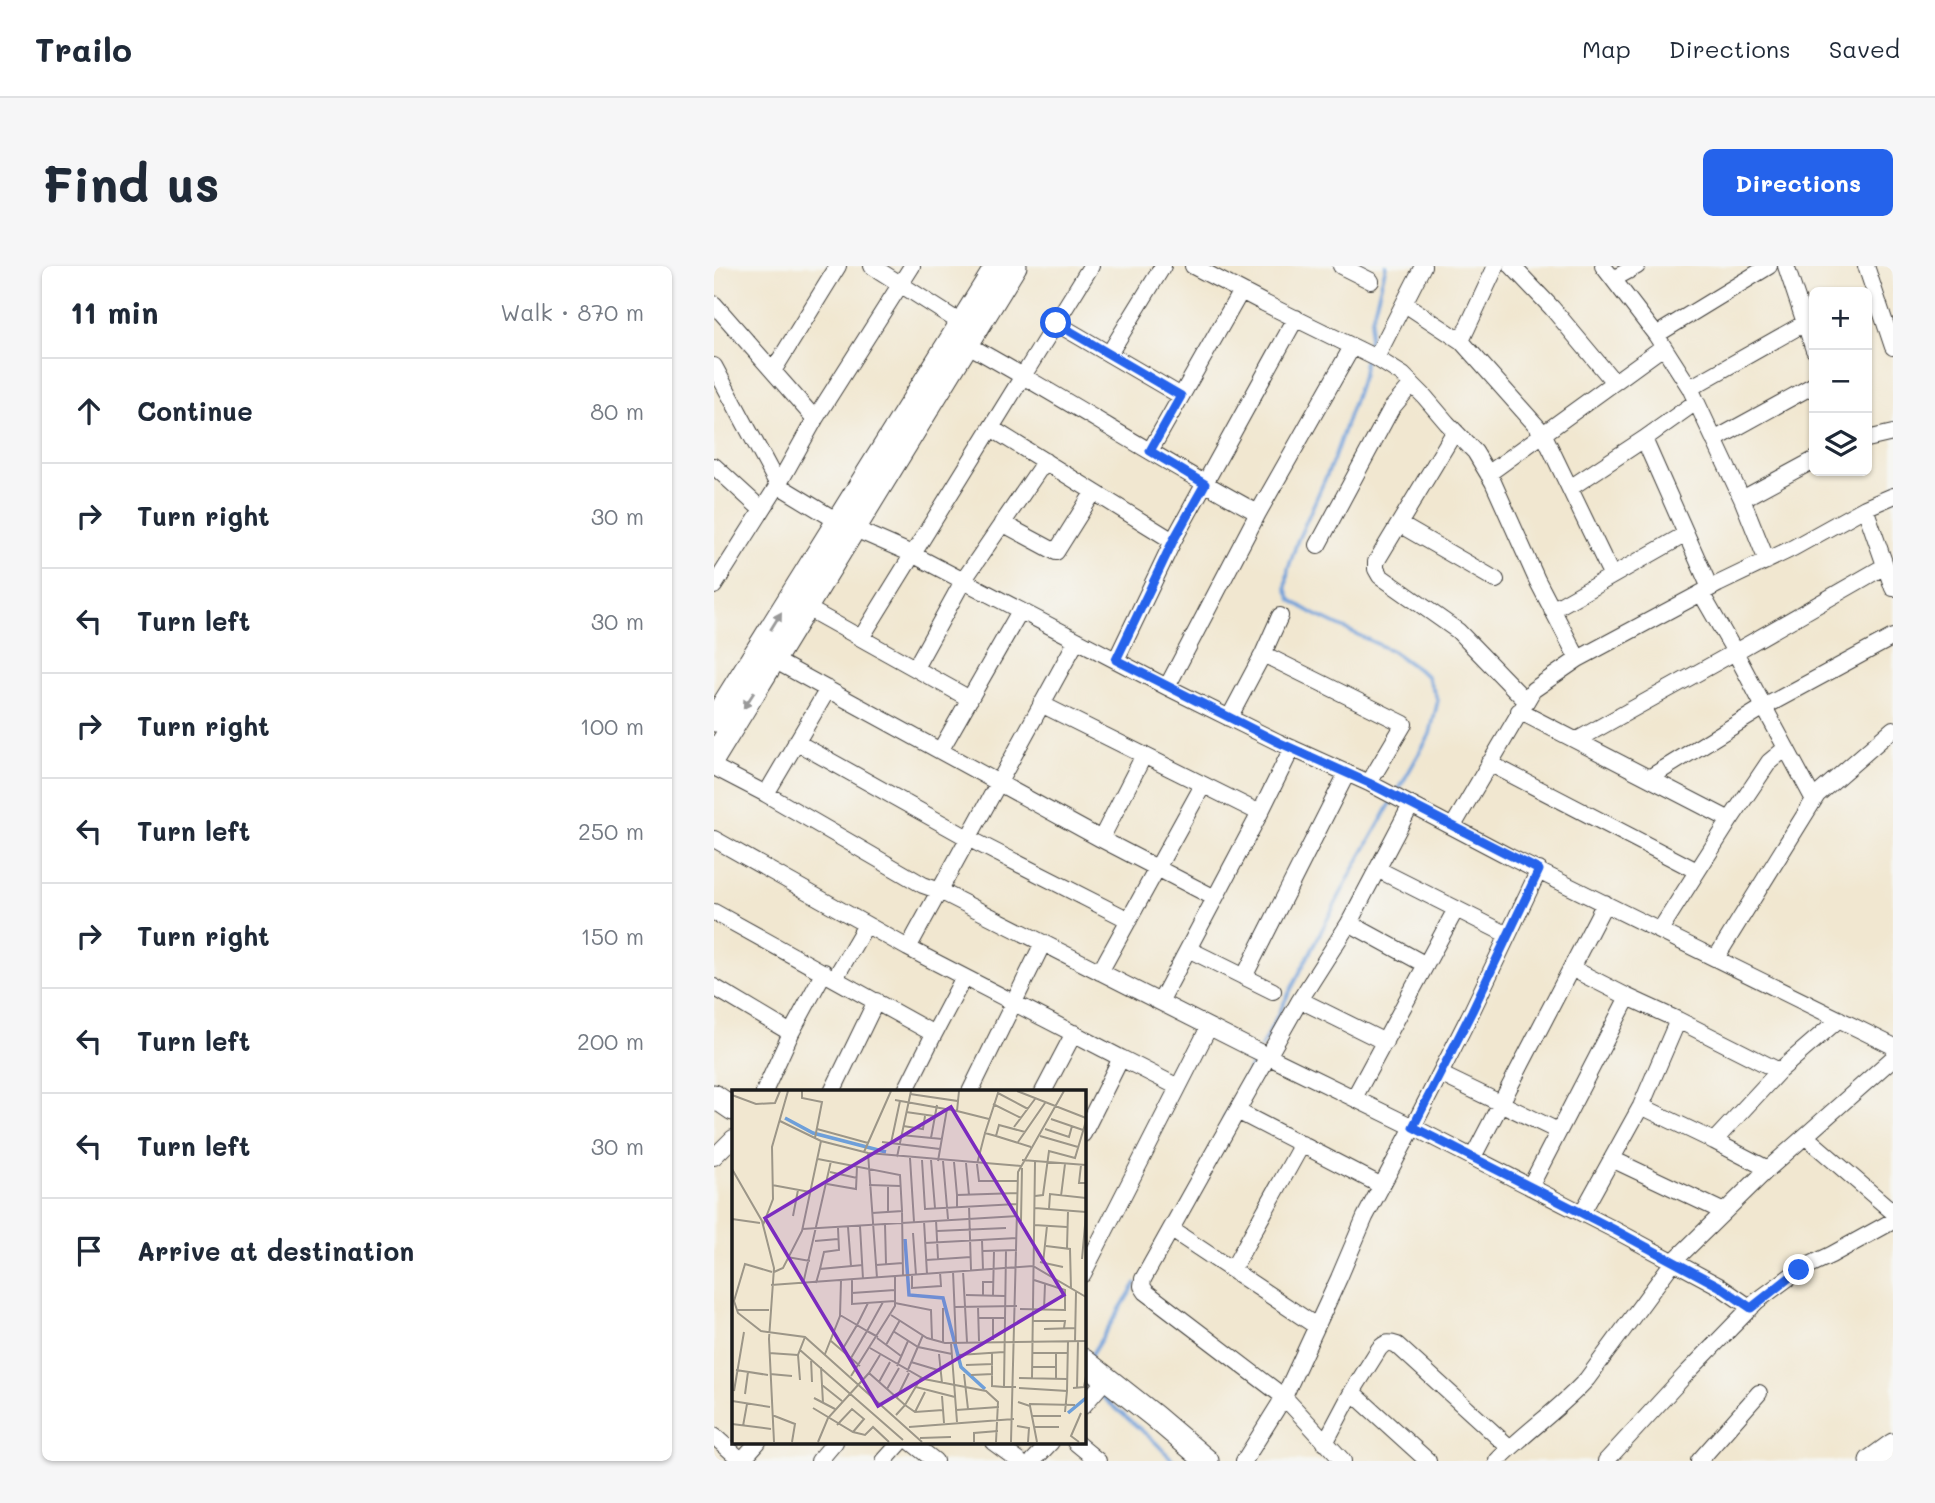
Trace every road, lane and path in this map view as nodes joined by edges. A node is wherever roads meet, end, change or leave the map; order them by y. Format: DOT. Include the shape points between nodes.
graph roads {
  1 [pos="838,266"];
  2 [pos="872,266"];
  3 [pos="912,266"];
  4 [pos="996,266"];
  5 [pos="1015,266"];
  6 [pos="1091,266"];
  7 [pos="1163,266"];
  8 [pos="1193,266"];
  9 [pos="1341,266"];
  10 [pos="1423,266"];
  11 [pos="1496,266"];
  12 [pos="1512,266"];
  13 [pos="1637,266"];
  14 [pos="1769,266"];
  15 [pos="1786,266"];
  16 [pos="1866,266"];
  17 [pos="1608,272"];
  18 [pos="1371,281"];
  19 [pos="901,285"];
  20 [pos="1241,291"];
  21 [pos="714,304"];
  22 [pos="1405,304"];
  23 [pos="1296,318"];
  24 [pos="1056,323"];
  25 [pos="1805,323"];
  26 [pos="965,334"];
  27 [pos="1809,335"];
  28 [pos="1461,341"];
  29 [pos="1659,341"];
  30 [pos="1893,346"];
  31 [pos="1364,352"];
  32 [pos="1109,354"];
  33 [pos="714,366"];
  34 [pos="773,371"];
  35 [pos="1024,376"];
  36 [pos="1614,382"];
  37 [pos="1412,384"];
  38 [pos="1809,388"];
  39 [pos="1693,395"];
  40 [pos="1181,396"];
  41 [pos="815,419"];
  42 [pos="991,428"];
  43 [pos="1455,431"];
  44 [pos="1543,433"];
  45 [pos="1893,433"];
  46 [pos="1872,438"];
  47 [pos="1644,439"];
  48 [pos="1714,440"];
  49 [pos="1150,451"];
  50 [pos="1045,461"];
  51 [pos="1809,463"];
  52 [pos="717,474"];
  53 [pos="1488,474"];
  54 [pos="1205,484"];
  55 [pos="778,485"];
  56 [pos="1570,488"];
  57 [pos="1093,492"];
  58 [pos="1893,496"];
  59 [pos="1742,499"];
  60 [pos="1865,508"];
  61 [pos="762,510"];
  62 [pos="1258,513"];
  63 [pos="1002,523"];
  64 [pos="1399,524"];
  65 [pos="846,525"];
  66 [pos="1686,534"];
  67 [pos="1173,541"];
  68 [pos="1318,545"];
  69 [pos="912,554"];
  70 [pos="1767,561"];
  71 [pos="1885,566"];
  72 [pos="1612,576"];
  73 [pos="1496,580"];
  74 [pos="963,581"];
  75 [pos="714,586"];
  76 [pos="1893,588"];
  77 [pos="1706,591"];
  78 [pos="805,607"];
  79 [pos="1552,610"];
  80 [pos="1020,611"];
  81 [pos="1280,616"];
  82 [pos="861,638"];
  83 [pos="1893,638"];
  84 [pos="1077,640"];
  85 [pos="1735,652"];
  86 [pos="1263,654"];
  87 [pos="1578,659"];
  88 [pos="774,660"];
  89 [pos="1116,660"];
  90 [pos="915,668"];
  91 [pos="1167,687"];
  92 [pos="828,689"];
  93 [pos="970,699"];
  94 [pos="1041,704"];
  95 [pos="1522,706"];
  96 [pos="1764,707"];
  97 [pos="1229,718"];
  98 [pos="714,720"];
  99 [pos="1893,729"];
  100 [pos="1577,740"];
  101 [pos="796,742"];
  102 [pos="1292,748"];
  103 [pos="1786,748"];
  104 [pos="940,751"];
  105 [pos="1144,755"];
  106 [pos="714,757"];
  107 [pos="1489,763"];
  108 [pos="714,767"];
  109 [pos="1347,774"];
  110 [pos="1649,778"];
  111 [pos="998,782"];
  112 [pos="1369,783"];
  113 [pos="1203,785"];
  114 [pos="766,794"];
  115 [pos="1400,800"];
  116 [pos="1814,800"];
  117 [pos="1260,813"];
  118 [pos="1730,820"];
  119 [pos="1453,826"];
  120 [pos="968,838"];
  121 [pos="714,839"];
  122 [pos="1101,839"];
  123 [pos="1157,867"];
  124 [pos="1377,869"];
  125 [pos="1539,870"];
  126 [pos="1697,871"];
  127 [pos="940,891"];
  128 [pos="1214,898"];
  129 [pos="1605,903"];
  130 [pos="1456,909"];
  131 [pos="714,912"];
  132 [pos="1129,920"];
  133 [pos="1349,923"];
  134 [pos="866,925"];
  135 [pos="1660,930"];
  136 [pos="1508,935"];
  137 [pos="1043,943"];
  138 [pos="908,948"];
  139 [pos="1188,949"];
  140 [pos="1716,958"];
  141 [pos="1426,965"];
  142 [pos="1571,968"];
  143 [pos="1100,972"];
  144 [pos="830,974"];
  145 [pos="1244,976"];
  146 [pos="964,977"];
  147 [pos="714,987"];
  148 [pos="1273,991"];
  149 [pos="1628,998"];
  150 [pos="1300,1000"];
  151 [pos="876,1001"];
  152 [pos="1014,1002"];
  153 [pos="1160,1002"];
  154 [pos="1839,1019"];
  155 [pos="1678,1020"];
  156 [pos="1209,1027"];
  157 [pos="790,1033"];
  158 [pos="1074,1033"];
  159 [pos="934,1034"];
  160 [pos="1385,1042"];
  161 [pos="1893,1046"];
  162 [pos="1261,1053"];
  163 [pos="1121,1058"];
  164 [pos="1893,1058"];
  165 [pos="1779,1072"];
  166 [pos="1440,1074"];
  167 [pos="1178,1087"];
  168 [pos="765,1090"];
  169 [pos="833,1090"];
  170 [pos="906,1090"];
  171 [pos="971,1090"];
  172 [pos="1044,1090"];
  173 [pos="714,1096"];
  174 [pos="1354,1098"];
  175 [pos="1502,1104"];
  176 [pos="1641,1106"];
  177 [pos="732,1108"];
  178 [pos="1237,1111"];
  179 [pos="1413,1127"];
  180 [pos="1085,1130"];
  181 [pos="1558,1132"];
  182 [pos="1805,1136"];
  183 [pos="732,1139"];
  184 [pos="1714,1141"];
  185 [pos="1302,1144"];
  186 [pos="714,1157"];
  187 [pos="1473,1157"];
  188 [pos="1612,1160"];
  189 [pos="1768,1169"];
  190 [pos="1382,1186"];
  191 [pos="1530,1187"];
  192 [pos="1724,1212"];
  193 [pos="1893,1212"];
  194 [pos="1582,1213"];
  195 [pos="1893,1221"];
  196 [pos="1172,1230"];
  197 [pos="1090,1244"];
  198 [pos="1673,1262"];
  199 [pos="1085,1266"];
  200 [pos="1231,1270"];
  201 [pos="1751,1308"];
  202 [pos="1316,1326"];
  203 [pos="1093,1382"];
  204 [pos="1352,1392"];
  205 [pos="1759,1392"];
  206 [pos="1284,1397"];
  207 [pos="714,1436"];
  208 [pos="1325,1443"];
  209 [pos="756,1444"];
  210 [pos="833,1444"];
  211 [pos="899,1444"];
  212 [pos="914,1444"];
  213 [pos="996,1444"];
  214 [pos="1049,1444"];
  215 [pos="1077,1444"];
  216 [pos="1893,1445"];
  217 [pos="1510,1448"];
  218 [pos="1608,1460"];
  219 [pos="741,1461"];
  220 [pos="819,1461"];
  221 [pos="884,1461"];
  222 [pos="935,1461"];
  223 [pos="1019,1461"];
  224 [pos="1033,1461"];
  225 [pos="1097,1461"];
  226 [pos="1207,1461"];
  227 [pos="1244,1461"];
  228 [pos="1343,1461"];
  229 [pos="1428,1461"];
  230 [pos="1497,1461"];
  231 [pos="1699,1461"];
  232 [pos="1871,1461"];
  1 -- 34 [label="street"];
  2 -- 19 [label="street"];
  3 -- 19 [label="street"];
  4 -- 26 [label="street"];
  5 -- 26 [label="street"];
  6 -- 24 [label="street"];
  7 -- 32 [label="street"];
  8 -- 20 [label="street"];
  9 -- 18 [label="street"];
  10 -- 22 [label="street"];
  11 -- 28 [label="street"];
  12 -- 36 [label="street"];
  13 -- 17 [label="street"];
  14 -- 29 [label="street"];
  15 -- 25 [label="street"];
  16 -- 30 [label="street"];
  17 -- 29 [label="street"];
  19 -- 26 [label="street"];
  19 -- 41 [label="street"];
  20 -- 23 [label="street"];
  20 -- 40 [label="street"];
  21 -- 34 [label="street"];
  22 -- 28 [label="street"];
  22 -- 31 [label="street"];
  23 -- 31 [label="street"];
  23 -- 54 [label="street"];
  24 -- 32 [label="street"];
  24 -- 35 [label="street"];
  25 -- 27 [label="street"];
  25 -- 39 [label="street"];
  26 -- 35 [label="street"];
  26 -- 65 [label="street"];
  28 -- 44 [label="street"];
  29 -- 36 [label="street"];
  29 -- 39 [label="street"];
  31 -- 37 [label="street"];
  31 -- 62 [label="street"];
  32 -- 40 [label="street"];
  33 -- 55 [label="street"];
  34 -- 41 [label="street"];
  35 -- 42 [label="street"];
  35 -- 49 [label="street"];
  36 -- 44 [label="street"];
  37 -- 43 [label="street"];
  37 -- 68 [label="street" via="1391,409"];
  38 -- 48 [label="street"];
  39 -- 47 [label="street"];
  39 -- 48 [label="street"];
  40 -- 49 [label="street"];
  41 -- 55 [label="street"];
  42 -- 50 [label="street"];
  42 -- 69 [label="street"];
  43 -- 53 [label="street"];
  43 -- 64 [label="street"];
  44 -- 53 [label="street"];
  44 -- 56 [label="street"];
  45 -- 46 [label="street"];
  47 -- 56 [label="street"];
  47 -- 66 [label="street"];
  48 -- 59 [label="street"];
  49 -- 54 [label="street"];
  50 -- 57 [label="street"];
  50 -- 63 [label="street"];
  51 -- 59 [label="street"];
  52 -- 61 [label="street"];
  53 -- 79 [label="street"];
  54 -- 62 [label="street"];
  54 -- 67 [label="street"];
  55 -- 61 [label="street"];
  55 -- 65 [label="street"];
  56 -- 72 [label="street"];
  57 -- 63 [label="street" via="1056,552"];
  57 -- 67 [label="street"];
  58 -- 60 [label="street"];
  59 -- 70 [label="street"];
  60 -- 70 [label="street"];
  60 -- 71 [label="street"];
  61 -- 75 [label="street"];
  62 -- 91 [label="street"];
  63 -- 74 [label="street"];
  64 -- 73 [label="street"];
  64 -- 95 [label="street" via="1376,562 1380,576 1458,631"];
  65 -- 69 [label="street"];
  65 -- 78 [label="street"];
  98 -- 65 [label="street, one-way"];
  66 -- 72 [label="street"];
  66 -- 77 [label="street"];
  67 -- 89 [label="street"];
  69 -- 74 [label="street"];
  69 -- 82 [label="street"];
  70 -- 77 [label="street"];
  71 -- 76 [label="street"];
  71 -- 85 [label="street"];
  72 -- 79 [label="street"];
  74 -- 80 [label="street"];
  74 -- 90 [label="street"];
  77 -- 85 [label="street"];
  77 -- 87 [label="street"];
  78 -- 82 [label="street"];
  78 -- 88 [label="street"];
  79 -- 87 [label="street"];
  80 -- 84 [label="street"];
  80 -- 93 [label="street"];
  81 -- 86 [label="street"];
  82 -- 90 [label="street"];
  83 -- 96 [label="street"];
  84 -- 89 [label="street"];
  84 -- 94 [label="street"];
  85 -- 96 [label="street"];
  85 -- 100 [label="street"];
  86 -- 97 [label="street"];
  86 -- 112 [label="street" via="1404,724"];
  87 -- 95 [label="street" via="1533,690"];
  88 -- 92 [label="street"];
  88 -- 106 [label="street, one-way"];
  89 -- 91 [label="street"];
  90 -- 93 [label="street"];
  91 -- 97 [label="street"];
  92 -- 101 [label="street"];
  92 -- 104 [label="street"];
  93 -- 104 [label="street"];
  94 -- 105 [label="street"];
  94 -- 111 [label="street"];
  95 -- 100 [label="street"];
  95 -- 107 [label="street"];
  96 -- 103 [label="street"];
  96 -- 110 [label="street"];
  97 -- 102 [label="street"];
  99 -- 116 [label="street"];
  100 -- 110 [label="street"];
  101 -- 114 [label="street"];
  101 -- 120 [label="street"];
  102 -- 109 [label="street"];
  102 -- 117 [label="street"];
  103 -- 116 [label="street"];
  103 -- 118 [label="street" via="1769,762"];
  104 -- 111 [label="street"];
  105 -- 113 [label="street"];
  105 -- 122 [label="street"];
  107 -- 119 [label="street"];
  107 -- 126 [label="street"];
  108 -- 114 [label="street"];
  109 -- 112 [label="street"];
  109 -- 145 [label="street"];
  110 -- 118 [label="street"];
  111 -- 120 [label="street"];
  111 -- 122 [label="street"];
  112 -- 115 [label="street"];
  113 -- 117 [label="street"];
  113 -- 123 [label="street"];
  114 -- 127 [label="street"];
  115 -- 119 [label="street"];
  115 -- 124 [label="street"];
  116 -- 140 [label="street"];
  117 -- 128 [label="street"];
  118 -- 126 [label="street"];
  119 -- 125 [label="street"];
  120 -- 127 [label="street"];
  120 -- 132 [label="street"];
  121 -- 134 [label="street"];
  122 -- 123 [label="street"];
  123 -- 128 [label="street"];
  123 -- 132 [label="street"];
  124 -- 130 [label="street"];
  124 -- 133 [label="street"];
  125 -- 129 [label="street"];
  125 -- 136 [label="street"];
  126 -- 135 [label="street"];
  127 -- 137 [label="street"];
  127 -- 138 [label="street"];
  128 -- 139 [label="street"];
  129 -- 135 [label="street"];
  129 -- 142 [label="street"];
  130 -- 136 [label="street"];
  130 -- 141 [label="street"];
  131 -- 144 [label="street"];
  132 -- 143 [label="street"];
  133 -- 141 [label="street"];
  133 -- 150 [label="street"];
  134 -- 138 [label="street"];
  134 -- 144 [label="street"];
  135 -- 140 [label="street"];
  136 -- 166 [label="street"];
  137 -- 143 [label="street"];
  137 -- 152 [label="street"];
  138 -- 146 [label="street"];
  139 -- 145 [label="street"];
  139 -- 153 [label="street"];
  140 -- 154 [label="street"];
  141 -- 160 [label="street"];
  142 -- 149 [label="street"];
  142 -- 175 [label="street"];
  143 -- 153 [label="street"];
  144 -- 151 [label="street"];
  144 -- 157 [label="street"];
  145 -- 148 [label="street"];
  146 -- 152 [label="street"];
  146 -- 159 [label="street"];
  147 -- 157 [label="street"];
  149 -- 155 [label="street"];
  149 -- 181 [label="street"];
  150 -- 160 [label="street"];
  150 -- 162 [label="street"];
  151 -- 159 [label="street"];
  151 -- 169 [label="street"];
  152 -- 158 [label="street"];
  152 -- 171 [label="street"];
  153 -- 156 [label="street"];
  154 -- 161 [label="street"];
  154 -- 165 [label="street"];
  155 -- 165 [label="street"];
  155 -- 176 [label="street"];
  156 -- 162 [label="street"];
  156 -- 167 [label="street"];
  157 -- 168 [label="street"];
  158 -- 163 [label="street"];
  158 -- 172 [label="street"];
  159 -- 170 [label="street"];
  160 -- 174 [label="street"];
  162 -- 174 [label="street"];
  162 -- 178 [label="street"];
  163 -- 167 [label="street"];
  163 -- 180 [label="street"];
  164 -- 182 [label="street"];
  165 -- 184 [label="street"];
  166 -- 175 [label="street"];
  166 -- 179 [label="street"];
  167 -- 197 [label="street"];
  173 -- 177 [label="street"];
  174 -- 179 [label="street"];
  175 -- 181 [label="street"];
  175 -- 187 [label="street"];
  176 -- 184 [label="street"];
  176 -- 188 [label="street"];
  178 -- 185 [label="street"];
  178 -- 196 [label="street"];
  179 -- 187 [label="street"];
  179 -- 190 [label="street"];
  181 -- 191 [label="street"];
  182 -- 189 [label="street"];
  182 -- 193 [label="street"];
  183 -- 186 [label="street"];
  184 -- 189 [label="street"];
  185 -- 190 [label="street"];
  185 -- 200 [label="street"];
  187 -- 191 [label="street"];
  188 -- 192 [label="street"];
  188 -- 194 [label="street"];
  189 -- 192 [label="street"];
  190 -- 202 [label="street"];
  191 -- 194 [label="street"];
  192 -- 198 [label="street"];
  194 -- 198 [label="street"];
  195 -- 201 [label="street" via="1799,1270"];
  196 -- 200 [label="street"];
  196 -- 206 [label="street" via="1143,1279 1146,1292"];
  197 -- 199 [label="street"];
  198 -- 201 [label="street"];
  198 -- 217 [label="street" via="1587,1379"];
  200 -- 202 [label="street"];
  201 -- 218 [label="street"];
  202 -- 206 [label="street"];
  203 -- 226 [label="street"];
  204 -- 208 [label="street"];
  204 -- 217 [label="street" via="1379,1349 1391,1342"];
  204 -- 229 [label="street"];
  205 -- 231 [label="street"];
  206 -- 208 [label="street"];
  206 -- 227 [label="street"];
  207 -- 219 [label="street"];
  208 -- 228 [label="street"];
  209 -- 219 [label="street"];
  210 -- 220 [label="street"];
  211 -- 221 [label="street"];
  212 -- 222 [label="street"];
  213 -- 223 [label="street"];
  214 -- 224 [label="street"];
  215 -- 225 [label="street"];
  216 -- 232 [label="street"];
  217 -- 230 [label="street"];
}
